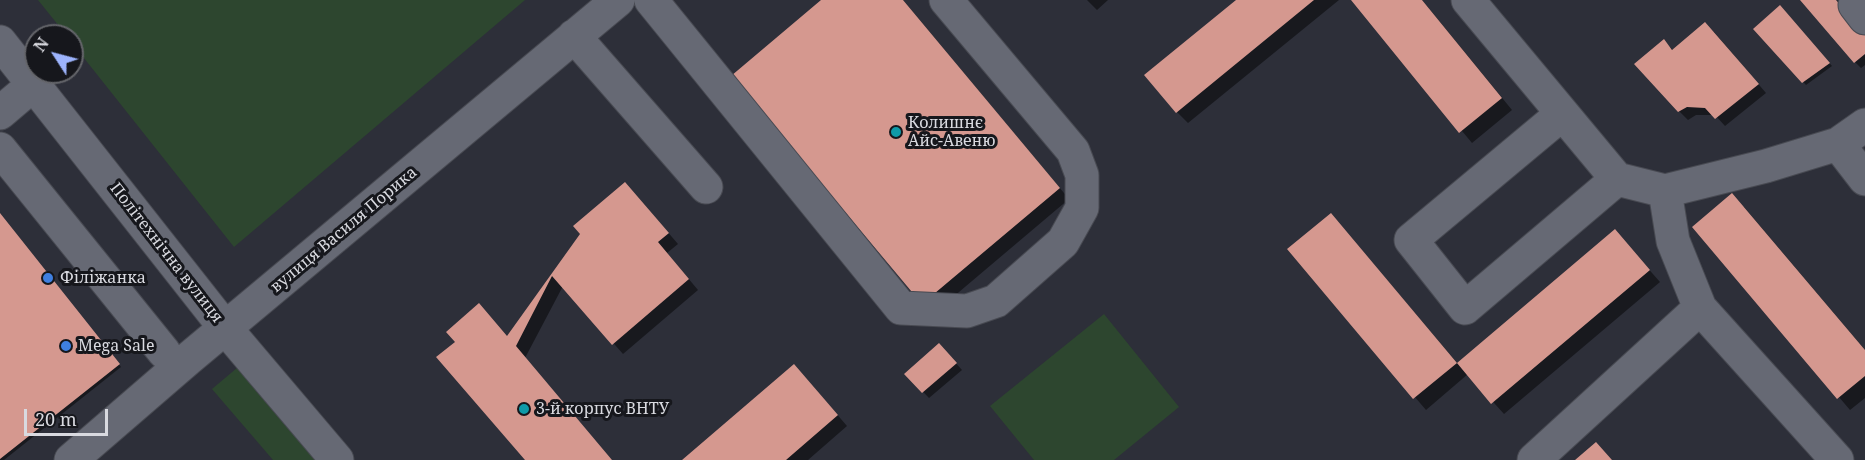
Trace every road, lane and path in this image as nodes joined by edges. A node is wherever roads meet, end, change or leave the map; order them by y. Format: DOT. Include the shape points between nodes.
graph roads {
  1 [pos="618,0"];
  2 [pos="651,0"];
  3 [pos="946,0"];
  4 [pos="1468,0"];
  5 [pos="1860,0"];
  6 [pos="1865,18"];
  7 [pos="574,36"];
  8 [pos="0,42"];
  9 [pos="33,85"];
  10 [pos="0,113"];
  11 [pos="1562,114"];
  12 [pos="1865,125"];
  13 [pos="1838,144"];
  14 [pos="0,149"];
  15 [pos="1617,179"];
  16 [pos="1865,179"];
  17 [pos="706,188"];
  18 [pos="1665,191"];
  19 [pos="1700,308"];
  20 [pos="226,329"];
  21 [pos="164,351"];
  22 [pos="71,460"];
  23 [pos="337,460"];
  24 [pos="1534,460"];
  25 [pos="1837,460"];
  1 -- 7 [label="street, вулиця Василя Порика"];
  2 -- 3 [label="street" via="901,308 967,311 996,301 1063,242 1082,208 1082,175 1073,151"];
  4 -- 11 [label="street"];
  5 -- 6 [label="street" via="1855,5"];
  7 -- 17 [label="street"];
  7 -- 20 [label="street, вулиця Василя Порика"];
  8 -- 9 [label="street, Політехнічна вулиця"];
  9 -- 10 [label="street"];
  9 -- 20 [label="street, Політехнічна вулиця"];
  11 -- 15 [label="street"];
  11 -- 15 [label="street" via="1411,240 1465,308"];
  12 -- 13 [label="street"];
  13 -- 16 [label="street"];
  13 -- 18 [label="street"];
  14 -- 21 [label="street"];
  15 -- 18 [label="street"];
  18 -- 19 [label="street" via="1673,241"];
  19 -- 24 [label="street"];
  19 -- 25 [label="street"];
  20 -- 22 [label="street, вулиця Василя Порика"];
  20 -- 23 [label="street, Політехнічна вулиця"];
}
